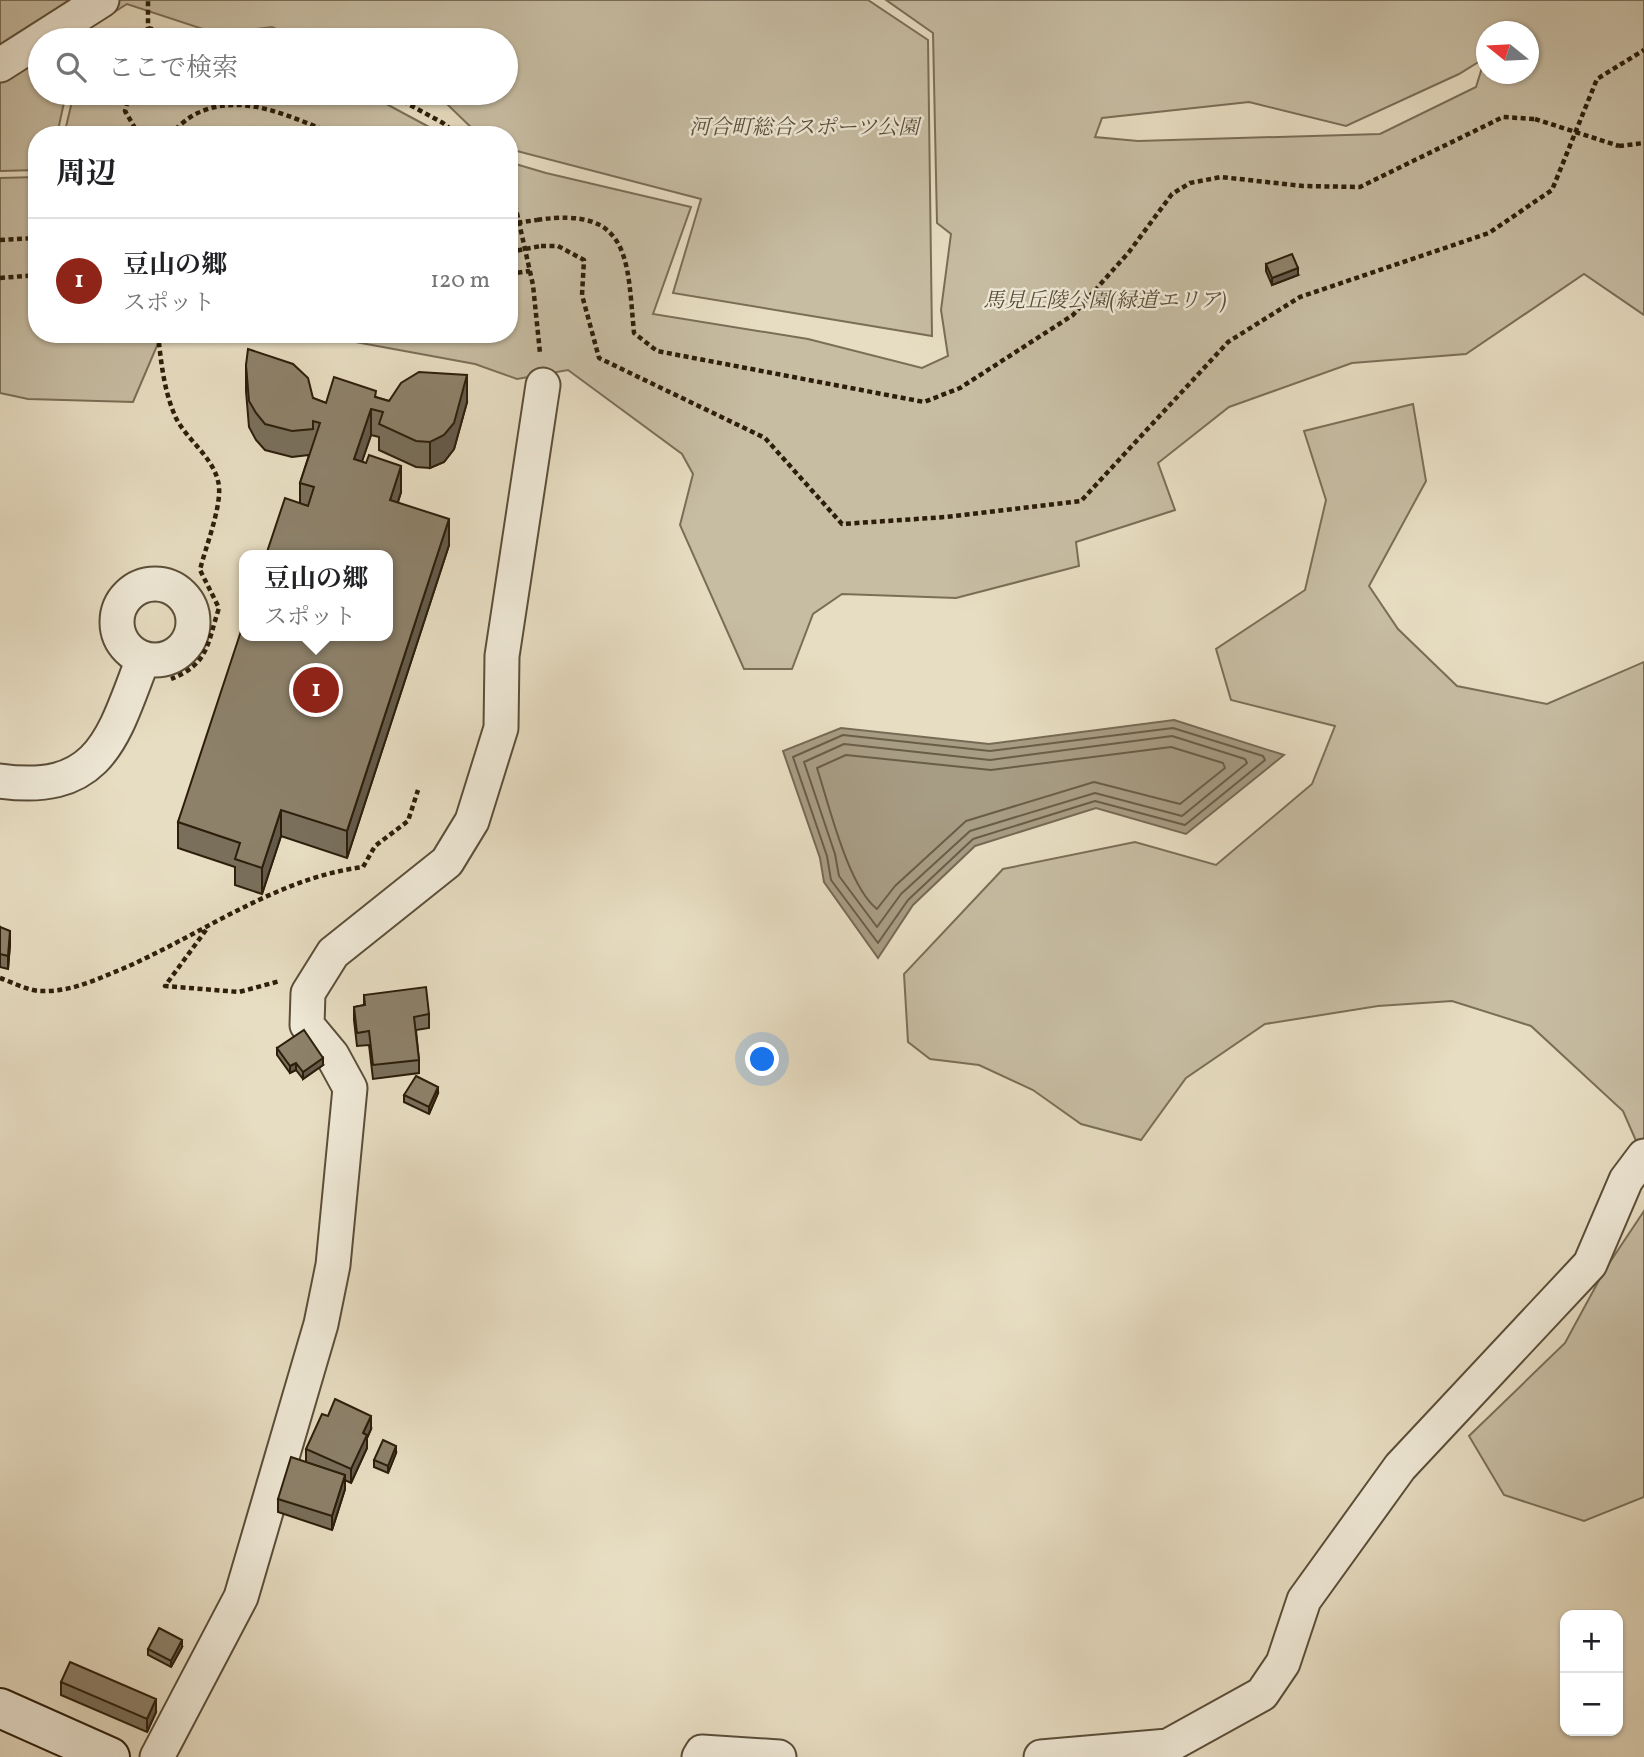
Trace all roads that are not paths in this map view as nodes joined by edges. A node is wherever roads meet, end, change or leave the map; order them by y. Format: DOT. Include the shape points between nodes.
graph roads {
  1 [pos="102,0"];
  2 [pos="58,28"];
  3 [pos="28,47"];
  4 [pos="0,65"];
  5 [pos="542,385"];
  6 [pos="143,659"];
  7 [pos="0,780"];
  8 [pos="1644,1156"];
  9 [pos="0,1708"];
  10 [pos="110,1757"];
  11 [pos="157,1757"];
  12 [pos="699,1757"];
  13 [pos="779,1757"];
  14 [pos="1041,1757"];
  1 -- 2 [label="street"];
  3 -- 4 [label="street"];
  5 -- 11 [label="street" via="502,656 501,728 472,821 447,862 333,953 308,993 307,1025 332,1055 350,1088 333,1265 321,1324 241,1597"];
  6 -- 7 [label="street" via="105,749 72,777 24,784"];
  8 -- 14 [label="street" via="1626,1180 1590,1264 1399,1467 1304,1600 1283,1663 1262,1694 1168,1746"];
  9 -- 10 [label="main road"];
  12 -- 13 [label="street" via="702,1752"];
}
